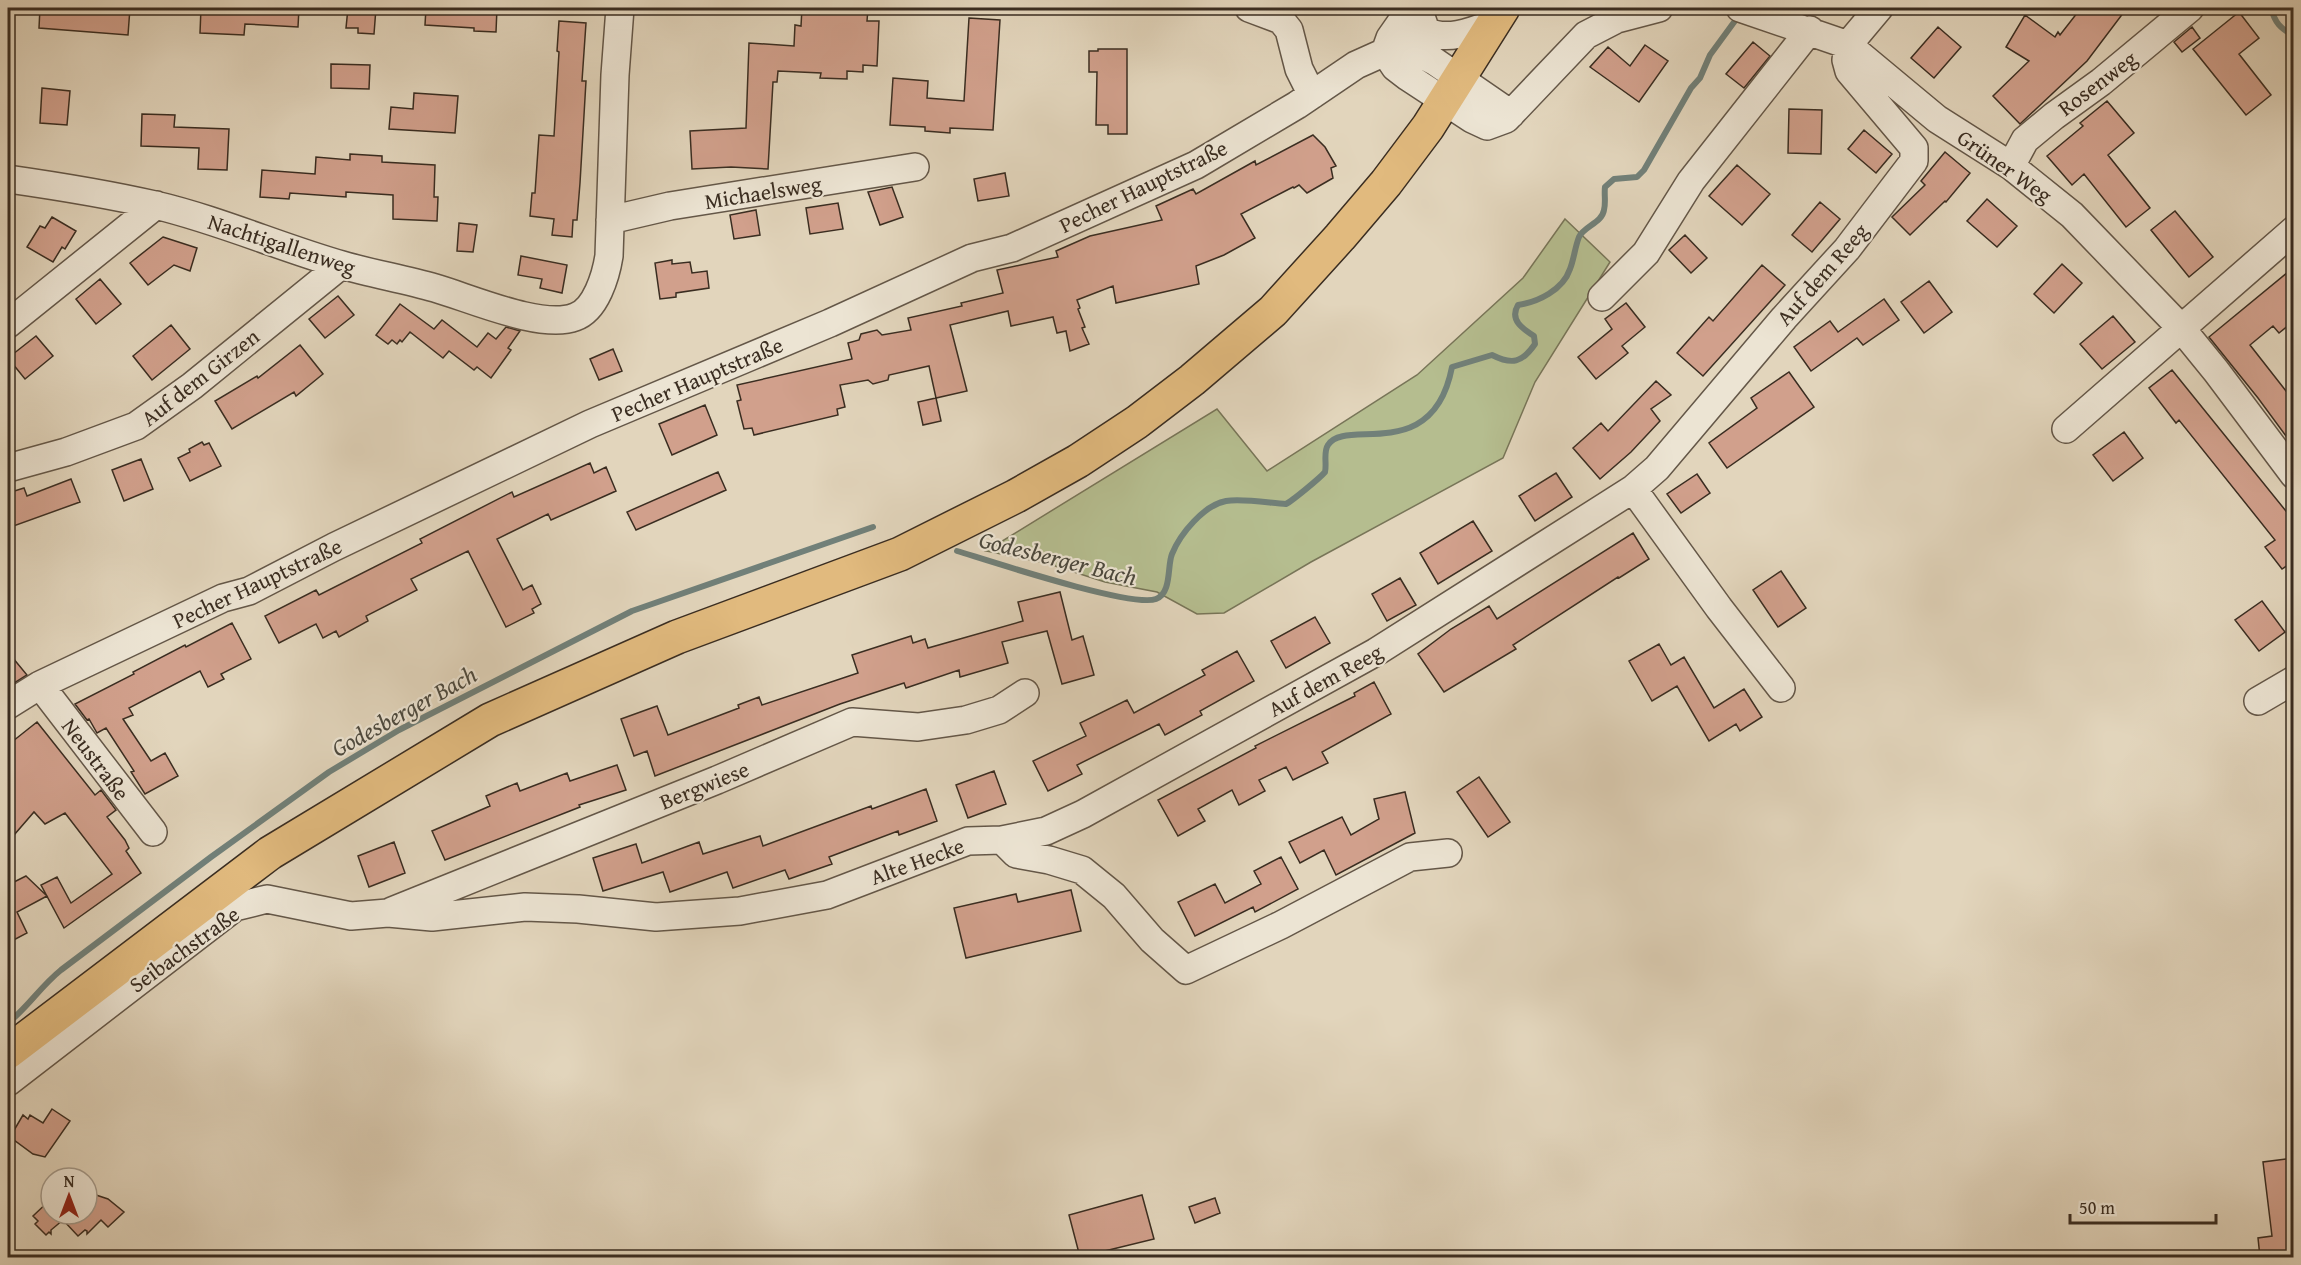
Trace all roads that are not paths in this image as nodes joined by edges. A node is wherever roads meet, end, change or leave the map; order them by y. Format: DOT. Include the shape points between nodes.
graph roads {
  1 [pos="620,8"];
  2 [pos="1249,8"];
  3 [pos="1411,8"];
  4 [pos="1418,8"];
  5 [pos="1659,8"];
  6 [pos="1879,8"];
  7 [pos="2190,8"];
  8 [pos="1750,10"];
  9 [pos="1282,14"];
  10 [pos="1499,15"];
  11 [pos="1809,30"];
  12 [pos="1437,36"];
  13 [pos="1848,45"];
  14 [pos="1385,52"];
  15 [pos="1452,90"];
  16 [pos="1312,95"];
  17 [pos="2011,166"];
  18 [pos="915,167"];
  19 [pos="8,178"];
  20 [pos="156,205"];
  21 [pos="610,220"];
  22 [pos="2294,230"];
  23 [pos="341,265"];
  24 [pos="1602,297"];
  25 [pos="8,324"];
  26 [pos="2181,328"];
  27 [pos="2066,429"];
  28 [pos="8,468"];
  29 [pos="2294,475"];
  30 [pos="1633,489"];
  31 [pos="2294,680"];
  32 [pos="40,685"];
  33 [pos="1781,688"];
  34 [pos="1025,693"];
  35 [pos="2258,701"];
  36 [pos="8,705"];
  37 [pos="153,832"];
  38 [pos="1002,840"];
  39 [pos="1448,853"];
  40 [pos="388,913"];
  41 [pos="8,1052"];
  42 [pos="8,1082"];
  1 -- 21 [label="street"];
  2 -- 9 [label="street"];
  3 -- 14 [label="street"];
  4 -- 12 [label="street" via="1426,31"];
  5 -- 15 [label="street" via="1617,18 1586,35 1506,119 1487,126 1472,119"];
  6 -- 13 [label="street"];
  7 -- 17 [label="street, Rosenweg" via="2025,140"];
  8 -- 11 [label="street, Grüner Weg"];
  9 -- 16 [label="street" via="1299,69"];
  10 -- 12 [label="street, Pecher Hauptstraße" via="1474,31"];
  10 -- 15 [label="main road"];
  11 -- 13 [label="street, Grüner Weg"];
  11 -- 24 [label="street" via="1691,181 1646,253"];
  12 -- 14 [label="street, Pecher Hauptstraße"];
  13 -- 17 [label="street, Grüner Weg" via="1937,119"];
  13 -- 30 [label="street, Auf dem Reeg" via="1849,71 1914,148 1914,161 1847,249 1657,468"];
  14 -- 15 [label="street" via="1395,67"];
  14 -- 16 [label="street, Pecher Hauptstraße" via="1356,65"];
  15 -- 41 [label="main road" via="1386,183 1273,311 1137,422 1007,501 900,554 677,637 490,720 270,853"];
  16 -- 32 [label="street, Pecher Hauptstraße" via="1196,165 1012,248 972,258 590,424 249,591 223,598"];
  17 -- 26 [label="street, Grüner Weg" via="2072,214"];
  18 -- 21 [label="street, Michaelsweg" via="670,206"];
  19 -- 20 [label="street, Nachtigallenweg"];
  20 -- 23 [label="street, Nachtigallenweg"];
  20 -- 25 [label="street"];
  21 -- 23 [label="street, Nachtigallenweg" via="606,276 595,299 578,317 554,322"];
  22 -- 26 [label="street"];
  23 -- 28 [label="street, Auf dem Girzen" via="192,386 136,426"];
  26 -- 27 [label="street"];
  26 -- 29 [label="street, Grüner Weg"];
  30 -- 33 [label="street"];
  30 -- 38 [label="street, Auf dem Reeg" via="1365,658 1083,814 1046,831"];
  31 -- 35 [label="street"];
  32 -- 36 [label="street, Pecher Hauptstraße"];
  32 -- 37 [label="street, Neustraße"];
  34 -- 40 [label="street, Bergwiese" via="999,710 966,720 918,727 852,722"];
  38 -- 39 [label="street" via="1016,854 1082,870 1114,896 1152,940 1186,970 1410,857"];
  38 -- 40 [label="street, Alte Hecke" via="968,841 827,895 740,911 656,918 578,909 525,908 432,917"];
  40 -- 42 [label="street, Seibachstraße" via="351,916 267,899 235,907"];
}
